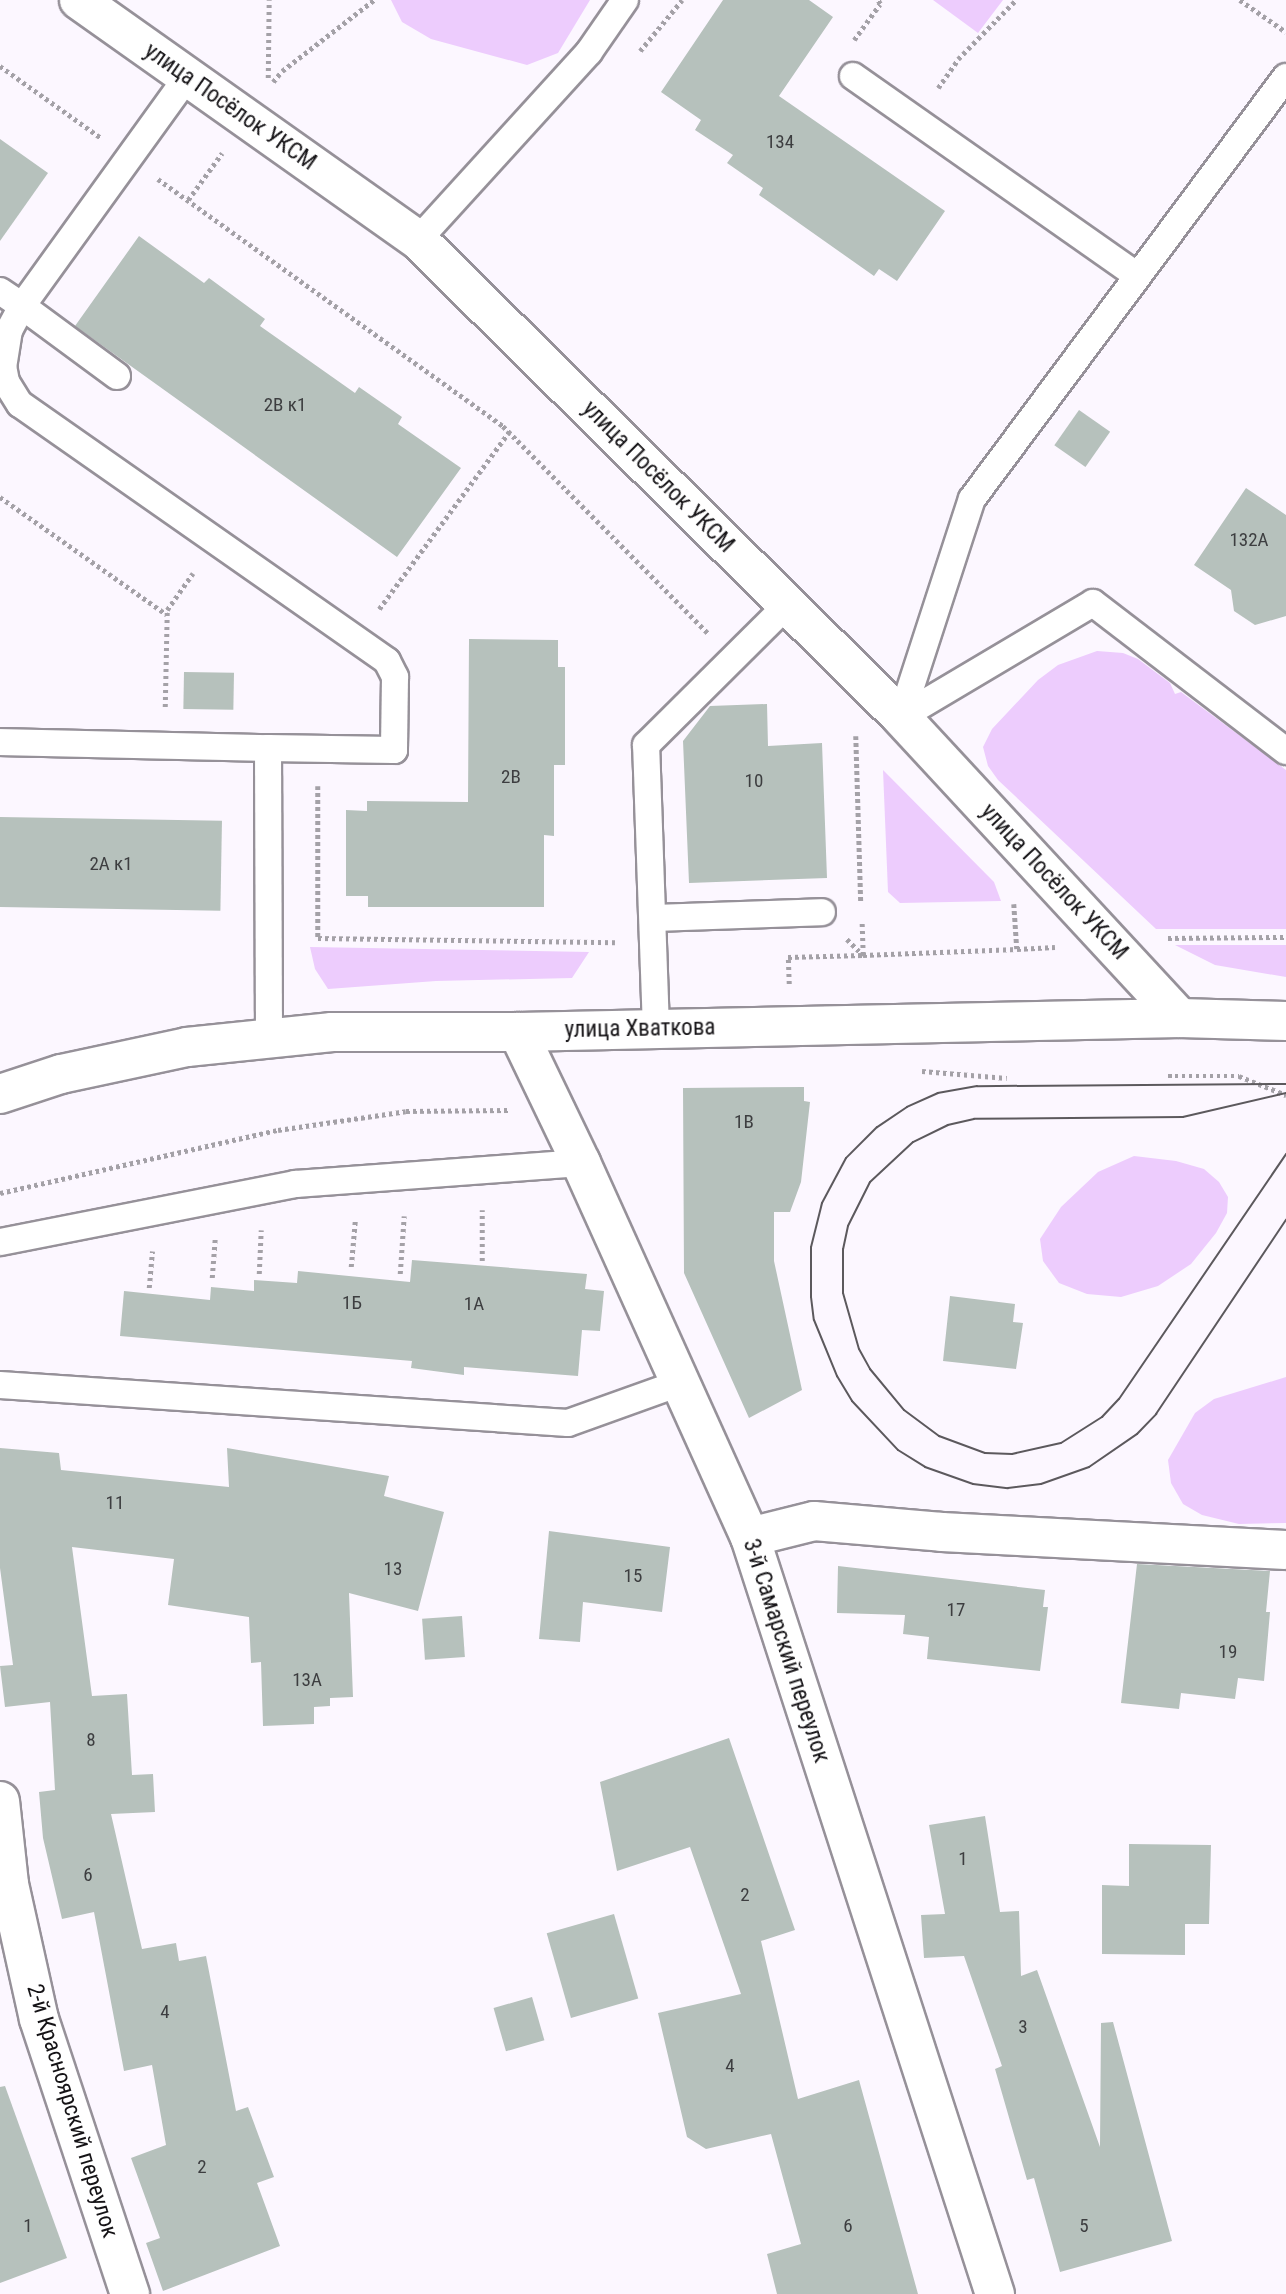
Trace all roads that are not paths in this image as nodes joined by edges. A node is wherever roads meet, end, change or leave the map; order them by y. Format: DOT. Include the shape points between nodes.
graph roads {
  1 [pos="79,0"];
  2 [pos="625,0"];
  3 [pos="853,76"];
  4 [pos="187,77"];
  5 [pos="1286,77"];
  6 [pos="418,240"];
  7 [pos="1136,275"];
  8 [pos="0,291"];
  9 [pos="22,306"];
  10 [pos="117,376"];
  11 [pos="787,605"];
  12 [pos="901,717"];
  13 [pos="0,742"];
  14 [pos="1284,746"];
  15 [pos="268,748"];
  16 [pos="822,912"];
  17 [pos="653,918"];
  18 [pos="1180,1018"];
  19 [pos="1286,1020"];
  20 [pos="656,1029"];
  21 [pos="518,1032"];
  22 [pos="270,1039"];
  23 [pos="0,1094"];
  24 [pos="581,1163"];
  25 [pos="0,1242"];
  26 [pos="680,1383"];
  27 [pos="0,1385"];
  28 [pos="750,1537"];
  29 [pos="1286,1550"];
  30 [pos="0,1801"];
  31 [pos="130,2294"];
  32 [pos="995,2294"];
  1 -- 4 [label="street, улица Посёлок УКСМ"];
  2 -- 6 [label="lane" via="589,52"];
  3 -- 7 [label="lane"];
  4 -- 6 [label="street, улица Посёлок УКСМ"];
  4 -- 9 [label="lane"];
  5 -- 7 [label="lane"];
  6 -- 11 [label="street, улица Посёлок УКСМ"];
  7 -- 12 [label="lane" via="972,499"];
  8 -- 9 [label="lane"];
  9 -- 10 [label="lane"];
  9 -- 15 [label="lane" via="9,330 3,366 6,382 20,404 387,661 395,677 394,750"];
  11 -- 12 [label="street, улица Посёлок УКСМ"];
  11 -- 17 [label="lane" via="646,745"];
  12 -- 14 [label="lane" via="1093,603"];
  12 -- 18 [label="street, улица Посёлок УКСМ"];
  13 -- 15 [label="lane"];
  15 -- 22 [label="lane"];
  16 -- 17 [label="lane"];
  17 -- 20 [label="lane"];
  18 -- 19 [label="street, улица Хваткова"];
  18 -- 20 [label="street, улица Хваткова"];
  20 -- 21 [label="street, улица Хваткова"];
  21 -- 22 [label="street, улица Хваткова" via="332,1032"];
  21 -- 24 [label="street, 3-й Самарский переулок"];
  22 -- 23 [label="street, улица Хваткова" via="187,1047 61,1074"];
  24 -- 25 [label="lane" via="295,1184"];
  24 -- 26 [label="street, 3-й Самарский переулок"];
  26 -- 27 [label="lane" via="568,1423"];
  26 -- 28 [label="street, 3-й Самарский переулок"];
  28 -- 29 [label="street" via="814,1521"];
  28 -- 32 [label="street, 3-й Самарский переулок"];
  30 -- 31 [label="street, 2-й Красноярский переулок" via="9,1884 39,2019"];
}
